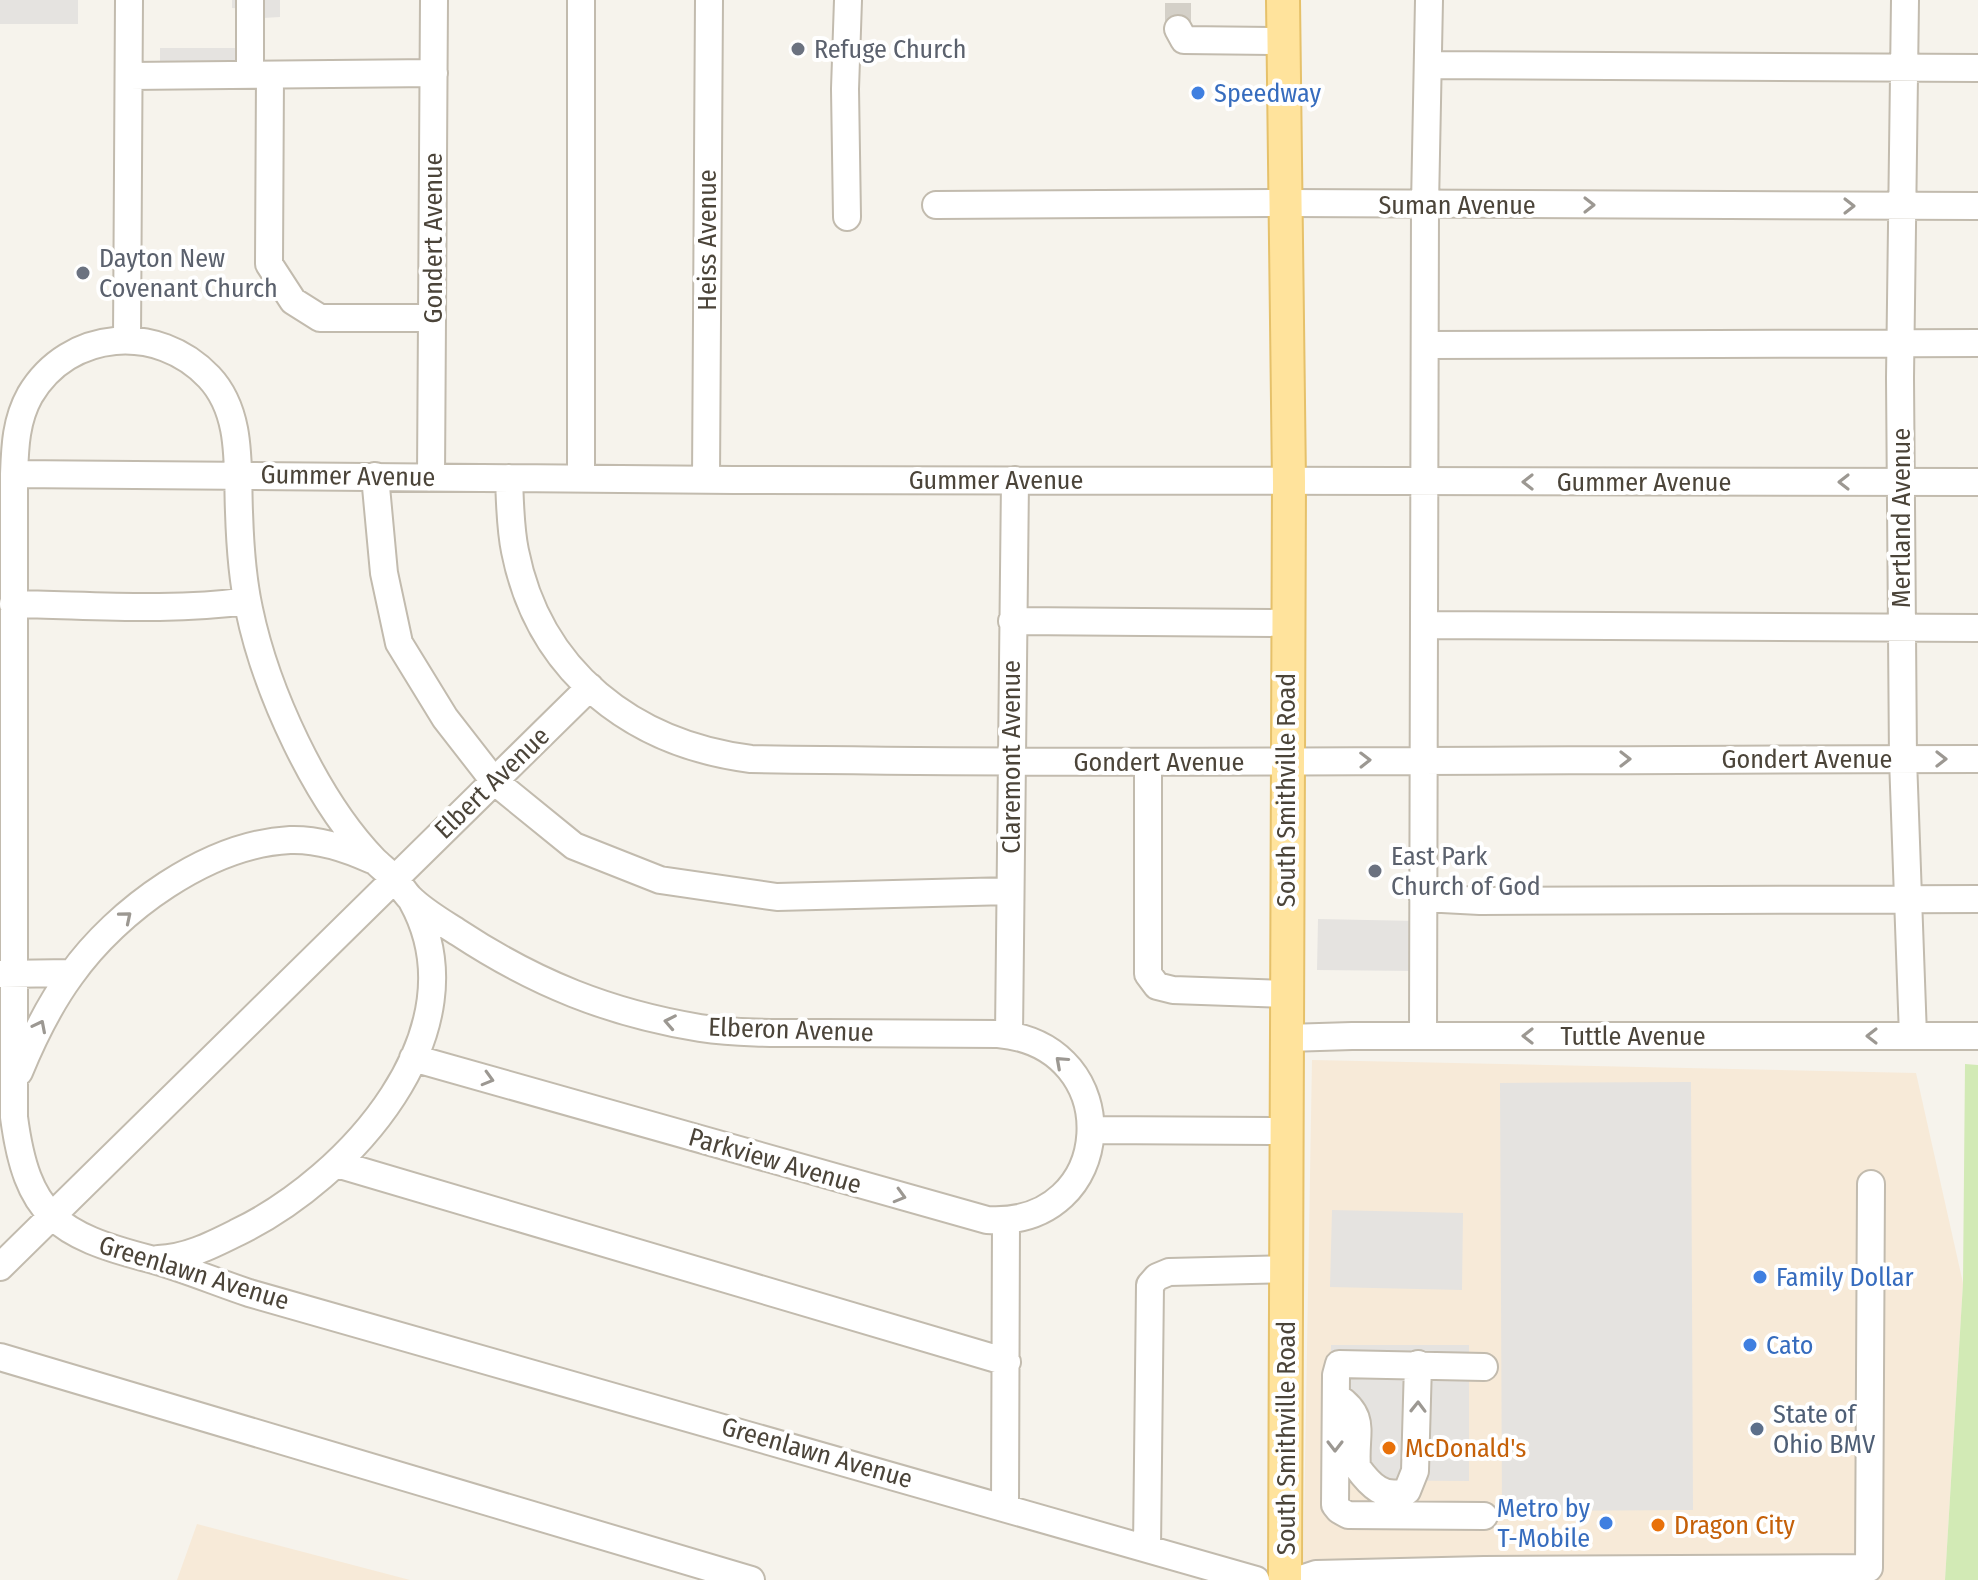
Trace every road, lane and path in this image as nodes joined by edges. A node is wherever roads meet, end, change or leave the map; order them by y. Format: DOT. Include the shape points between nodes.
graph roads {
  1 [pos="129,0"];
  2 [pos="434,0"];
  3 [pos="581,0"];
  4 [pos="709,0"];
  5 [pos="848,0"];
  6 [pos="1283,0"];
  7 [pos="1429,0"];
  8 [pos="1905,0"];
  9 [pos="250,7"];
  10 [pos="1178,29"];
  11 [pos="1284,41"];
  12 [pos="1428,65"];
  13 [pos="1905,68"];
  14 [pos="1978,68"];
  15 [pos="434,73"];
  16 [pos="260,75"];
  17 [pos="129,76"];
  18 [pos="1287,203"];
  19 [pos="936,205"];
  20 [pos="1425,205"];
  21 [pos="1904,206"];
  22 [pos="1978,206"];
  23 [pos="847,217"];
  24 [pos="432,318"];
  25 [pos="127,338"];
  26 [pos="1901,343"];
  27 [pos="1978,343"];
  28 [pos="1425,345"];
  29 [pos="14,474"];
  30 [pos="237,475"];
  31 [pos="375,476"];
  32 [pos="431,477"];
  33 [pos="509,478"];
  34 [pos="581,478"];
  35 [pos="706,479"];
  36 [pos="1015,480"];
  37 [pos="1289,482"];
  38 [pos="1425,482"];
  39 [pos="1902,482"];
  40 [pos="1978,482"];
  41 [pos="247,601"];
  42 [pos="13,604"];
  43 [pos="1012,621"];
  44 [pos="1288,623"];
  45 [pos="1424,625"];
  46 [pos="1978,628"];
  47 [pos="1902,629"];
  48 [pos="7,640"];
  49 [pos="590,687"];
  50 [pos="1423,759"];
  51 [pos="1903,759"];
  52 [pos="1978,759"];
  53 [pos="1287,761"];
  54 [pos="1012,763"];
  55 [pos="1148,763"];
  56 [pos="494,781"];
  57 [pos="393,879"];
  58 [pos="1010,891"];
  59 [pos="1423,898"];
  60 [pos="1908,898"];
  61 [pos="1978,899"];
  62 [pos="72,973"];
  63 [pos="7,974"];
  64 [pos="1286,994"];
  65 [pos="1009,1035"];
  66 [pos="1423,1036"];
  67 [pos="1913,1036"];
  68 [pos="1978,1036"];
  69 [pos="1287,1038"];
  70 [pos="413,1058"];
  71 [pos="14,1084"];
  72 [pos="1091,1130"];
  73 [pos="1289,1131"];
  74 [pos="337,1164"];
  75 [pos="1871,1184"];
  76 [pos="50,1216"];
  77 [pos="1006,1221"];
  78 [pos="149,1259"];
  79 [pos="0,1267"];
  80 [pos="1288,1269"];
  81 [pos="0,1357"];
  82 [pos="1007,1362"];
  83 [pos="1418,1364"];
  84 [pos="1484,1367"];
  85 [pos="1336,1396"];
  86 [pos="1417,1451"];
  87 [pos="1005,1507"];
  88 [pos="1427,1515"];
  89 [pos="1484,1516"];
  90 [pos="1147,1548"];
  91 [pos="1186,1570"];
  92 [pos="751,1580"];
  93 [pos="1256,1580"];
  94 [pos="1285,1580"];
  95 [pos="1298,1580"];
  1 -- 17 [label="street"];
  2 -- 15 [label="street, Gondert Avenue"];
  3 -- 34 [label="street"];
  4 -- 35 [label="street, Heiss Avenue"];
  5 -- 23 [label="street"];
  6 -- 11 [label="main road, South Smithville Road"];
  7 -- 12 [label="street"];
  8 -- 13 [label="street, Mertland Avenue"];
  9 -- 16 [label="street"];
  10 -- 11 [label="street" via="1184,40"];
  11 -- 18 [label="main road, South Smithville Road"];
  12 -- 13 [label="street"];
  12 -- 20 [label="street"];
  13 -- 14 [label="street"];
  13 -- 21 [label="street, Mertland Avenue"];
  15 -- 16 [label="street"];
  15 -- 24 [label="street, Gondert Avenue"];
  16 -- 17 [label="street"];
  16 -- 24 [label="street" via="269,264 293,301 320,318"];
  17 -- 25 [label="street"];
  18 -- 19 [label="street, Suman Avenue"];
  18 -- 20 [label="street, Suman Avenue"];
  18 -- 37 [label="main road, South Smithville Road"];
  20 -- 21 [label="street, Suman Avenue, one-way"];
  20 -- 28 [label="street"];
  21 -- 22 [label="street, Suman Avenue"];
  21 -- 26 [label="street, Mertland Avenue"];
  24 -- 32 [label="street, Gondert Avenue"];
  25 -- 29 [label="street, Greenlawn Avenue" via="84,349 45,375 21,415"];
  25 -- 30 [label="street, Elberon Avenue" via="172,351 211,379 230,411"];
  26 -- 27 [label="street"];
  26 -- 28 [label="street"];
  26 -- 39 [label="street, Mertland Avenue"];
  28 -- 38 [label="street"];
  29 -- 30 [label="street, Gummer Avenue"];
  29 -- 42 [label="street, Greenlawn Avenue"];
  30 -- 31 [label="street, Gummer Avenue"];
  30 -- 41 [label="street, Elberon Avenue"];
  31 -- 32 [label="street, Gummer Avenue"];
  31 -- 56 [label="street" via="384,573 399,643 445,718"];
  32 -- 33 [label="street, Gummer Avenue"];
  33 -- 34 [label="street, Gummer Avenue"];
  33 -- 49 [label="street, Gondert Avenue" via="516,553 535,614 557,651"];
  34 -- 35 [label="street, Gummer Avenue"];
  35 -- 36 [label="street, Gummer Avenue"];
  36 -- 37 [label="street, Gummer Avenue"];
  36 -- 43 [label="street, Claremont Avenue"];
  37 -- 38 [label="street, Gummer Avenue"];
  37 -- 44 [label="main road, South Smithville Road"];
  39 -- 38 [label="street, Gummer Avenue, one-way"];
  38 -- 45 [label="street"];
  39 -- 40 [label="street, Gummer Avenue"];
  39 -- 47 [label="street, Mertland Avenue"];
  41 -- 42 [label="street" via="180,607"];
  41 -- 57 [label="street, Elberon Avenue" via="282,714 330,801"];
  42 -- 48 [label="street, Greenlawn Avenue"];
  43 -- 44 [label="street"];
  43 -- 54 [label="street, Claremont Avenue"];
  44 -- 53 [label="main road, South Smithville Road"];
  45 -- 47 [label="street"];
  45 -- 50 [label="street"];
  46 -- 47 [label="street"];
  47 -- 51 [label="street, Mertland Avenue"];
  48 -- 63 [label="street, Greenlawn Avenue"];
  49 -- 54 [label="street, Gondert Avenue" via="663,737 720,755"];
  49 -- 56 [label="street, Elbert Avenue"];
  50 -- 51 [label="street, Gondert Avenue, one-way"];
  53 -- 50 [label="street, Gondert Avenue, one-way"];
  50 -- 59 [label="street"];
  51 -- 52 [label="street, Gondert Avenue, one-way"];
  51 -- 60 [label="street, Mertland Avenue"];
  53 -- 55 [label="street, Gondert Avenue"];
  53 -- 64 [label="main road, South Smithville Road"];
  54 -- 55 [label="street, Gondert Avenue"];
  54 -- 58 [label="street, Claremont Avenue"];
  55 -- 64 [label="street" via="1148,974 1157,986 1173,990"];
  56 -- 57 [label="street, Elbert Avenue"];
  56 -- 58 [label="street" via="574,846 660,880 777,897"];
  62 -- 57 [label="street, one-way" via="98,942 158,891 232,852 290,840 314,841 347,849"];
  65 -- 57 [label="street, Elberon Avenue, one-way" via="748,1033 642,1017 530,976 473,942"];
  57 -- 70 [label="street" via="427,937 431,962 428,1015"];
  57 -- 76 [label="street, Elbert Avenue"];
  58 -- 65 [label="street, Claremont Avenue"];
  59 -- 60 [label="street"];
  59 -- 66 [label="street"];
  60 -- 61 [label="street"];
  60 -- 67 [label="street, Mertland Avenue"];
  62 -- 63 [label="street"];
  71 -- 62 [label="street, one-way" via="50,1006"];
  63 -- 71 [label="street, Greenlawn Avenue"];
  64 -- 69 [label="main road, South Smithville Road"];
  72 -- 65 [label="street, Elberon Avenue, one-way" via="1076,1076 1042,1046"];
  67 -- 66 [label="street, Tuttle Avenue, one-way"];
  66 -- 69 [label="street, Tuttle Avenue"];
  67 -- 68 [label="street, Tuttle Avenue"];
  69 -- 73 [label="main road, South Smithville Road"];
  70 -- 74 [label="street" via="372,1124"];
  70 -- 77 [label="street, Parkview Avenue, one-way" via="960,1213"];
  71 -- 76 [label="street, Greenlawn Avenue" via="19,1156"];
  72 -- 73 [label="street"];
  72 -- 77 [label="street, Parkview Avenue" via="1084,1166 1071,1187 1038,1213"];
  73 -- 80 [label="main road, South Smithville Road"];
  74 -- 78 [label="street" via="257,1223 188,1255"];
  74 -- 82 [label="street"];
  75 -- 95 [label="street" via="1869,1568 1453,1571 1316,1574"];
  76 -- 78 [label="street, Greenlawn Avenue" via="100,1246"];
  76 -- 79 [label="street, Elbert Avenue"];
  77 -- 82 [label="street"];
  78 -- 87 [label="street, Greenlawn Avenue" via="249,1293"];
  80 -- 90 [label="street" via="1169,1272 1150,1285"];
  80 -- 94 [label="main road, South Smithville Road"];
  81 -- 92 [label="street"];
  82 -- 87 [label="street"];
  83 -- 84 [label="street"];
  83 -- 85 [label="street" via="1339,1364"];
  86 -- 83 [label="street, one-way"];
  85 -- 86 [label="street" via="1357,1415 1357,1467 1379,1491 1396,1496 1407,1491"];
  85 -- 88 [label="street, one-way" via="1335,1505 1348,1515"];
  86 -- 88 [label="street" via="1426,1467"];
  87 -- 90 [label="street, Greenlawn Avenue"];
  88 -- 89 [label="street"];
  90 -- 91 [label="street, Greenlawn Avenue"];
  91 -- 93 [label="street, Greenlawn Avenue"];
}
